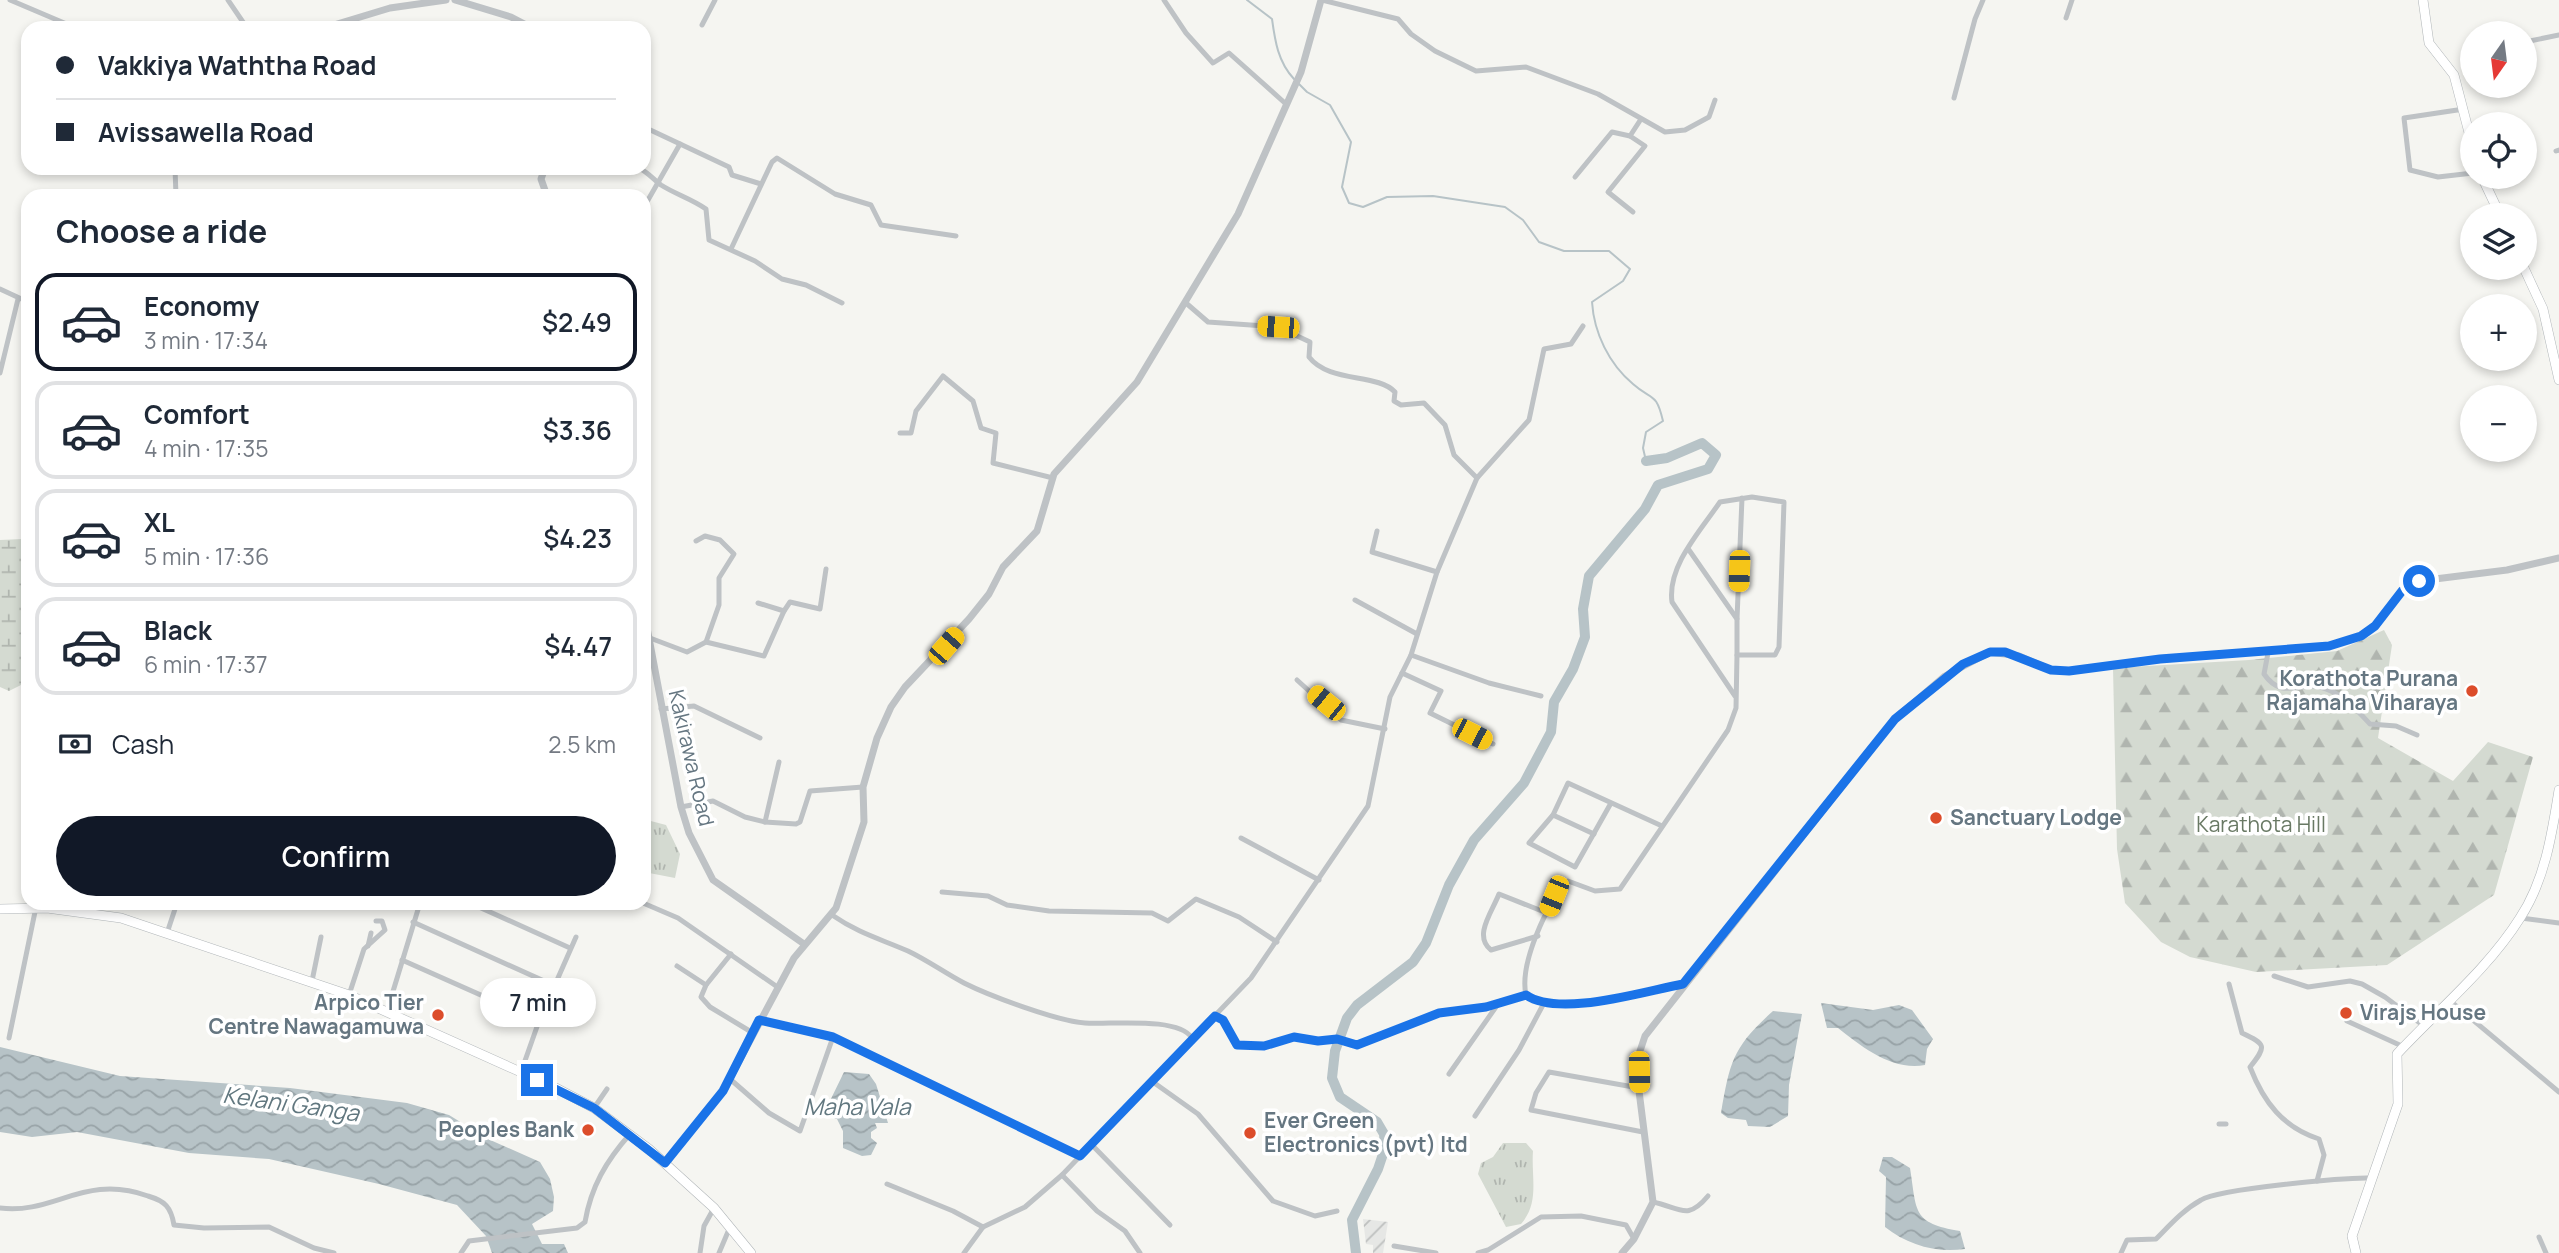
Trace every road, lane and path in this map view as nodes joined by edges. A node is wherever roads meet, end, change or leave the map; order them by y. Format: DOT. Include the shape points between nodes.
graph roads {
  1 [pos="10,0"];
  2 [pos="228,0"];
  3 [pos="446,0"];
  4 [pos="455,0"];
  5 [pos="715,0"];
  6 [pos="1164,0"];
  7 [pos="1322,0"];
  8 [pos="1983,0"];
  9 [pos="2072,0"];
  10 [pos="2423,0"];
  11 [pos="2066,18"];
  12 [pos="60,21"];
  13 [pos="242,21"];
  14 [pos="347,21"];
  15 [pos="519,21"];
  16 [pos="702,25"];
  17 [pos="2559,35"];
  18 [pos="2538,39"];
  19 [pos="1954,98"];
  20 [pos="1715,100"];
  21 [pos="1286,104"];
  22 [pos="2464,109"];
  23 [pos="2465,112"];
  24 [pos="1641,119"];
  25 [pos="651,130"];
  26 [pos="1630,136"];
  27 [pos="680,144"];
  28 [pos="651,174"];
  29 [pos="2460,174"];
  30 [pos="1575,177"];
  31 [pos="659,184"];
  32 [pos="761,184"];
  33 [pos="651,196"];
  34 [pos="1633,212"];
  35 [pos="956,236"];
  36 [pos="730,250"];
  37 [pos="2530,280"];
  38 [pos="0,289"];
  39 [pos="18,299"];
  40 [pos="21,300"];
  41 [pos="842,303"];
  42 [pos="1186,303"];
  43 [pos="1583,326"];
  44 [pos="0,373"];
  45 [pos="2559,380"];
  46 [pos="900,433"];
  47 [pos="1053,478"];
  48 [pos="1477,478"];
  49 [pos="1742,498"];
  50 [pos="1377,531"];
  51 [pos="696,541"];
  52 [pos="1689,550"];
  53 [pos="2559,558"];
  54 [pos="826,569"];
  55 [pos="1437,572"];
  56 [pos="1355,600"];
  57 [pos="758,603"];
  58 [pos="784,611"];
  59 [pos="1737,619"];
  60 [pos="1417,634"];
  61 [pos="651,638"];
  62 [pos="706,642"];
  63 [pos="2268,653"];
  64 [pos="1737,654"];
  65 [pos="1410,655"];
  66 [pos="1402,673"];
  67 [pos="651,674"];
  68 [pos="1297,680"];
  69 [pos="1541,696"];
  70 [pos="1735,696"];
  71 [pos="661,709"];
  72 [pos="1385,729"];
  73 [pos="2417,735"];
  74 [pos="760,738"];
  75 [pos="1493,744"];
  76 [pos="779,762"];
  77 [pos="863,786"];
  78 [pos="2559,790"];
  79 [pos="1611,803"];
  80 [pos="681,807"];
  81 [pos="2557,813"];
  82 [pos="1553,815"];
  83 [pos="765,822"];
  84 [pos="1662,826"];
  85 [pos="1594,834"];
  86 [pos="1241,838"];
  87 [pos="1575,867"];
  88 [pos="1318,880"];
  89 [pos="1568,881"];
  90 [pos="942,891"];
  91 [pos="651,906"];
  92 [pos="21,908"];
  93 [pos="0,909"];
  94 [pos="35,910"];
  95 [pos="72,910"];
  96 [pos="175,910"];
  97 [pos="417,910"];
  98 [pos="486,910"];
  99 [pos="1547,913"];
  100 [pos="832,915"];
  101 [pos="2521,918"];
  102 [pos="376,921"];
  103 [pos="413,922"];
  104 [pos="2559,923"];
  105 [pos="371,933"];
  106 [pos="167,934"];
  107 [pos="1538,936"];
  108 [pos="321,937"];
  109 [pos="576,937"];
  110 [pos="1276,942"];
  111 [pos="804,944"];
  112 [pos="369,946"];
  113 [pos="570,948"];
  114 [pos="731,954"];
  115 [pos="402,960"];
  116 [pos="677,967"];
  117 [pos="2274,976"];
  118 [pos="312,981"];
  119 [pos="1683,984"];
  120 [pos="2229,984"];
  121 [pos="554,985"];
  122 [pos="706,985"];
  123 [pos="776,986"];
  124 [pos="349,995"];
  125 [pos="1526,995"];
  126 [pos="2449,1000"];
  127 [pos="1544,1003"];
  128 [pos="1498,1004"];
  129 [pos="387,1011"];
  130 [pos="1215,1016"];
  131 [pos="759,1020"];
  132 [pos="539,1021"];
  133 [pos="2347,1021"];
  134 [pos="2424,1026"];
  135 [pos="753,1033"];
  136 [pos="833,1037"];
  137 [pos="9,1038"];
  138 [pos="1192,1038"];
  139 [pos="2404,1047"];
  140 [pos="521,1072"];
  141 [pos="1449,1074"];
  142 [pos="730,1079"];
  143 [pos="1153,1082"];
  144 [pos="1639,1088"];
  145 [pos="607,1089"];
  146 [pos="2559,1092"];
  147 [pos="594,1108"];
  148 [pos="1475,1116"];
  149 [pos="1643,1132"];
  150 [pos="630,1134"];
  151 [pos="1092,1145"];
  152 [pos="1080,1156"];
  153 [pos="665,1163"];
  154 [pos="1062,1175"];
  155 [pos="2374,1178"];
  156 [pos="2317,1181"];
  157 [pos="887,1184"];
  158 [pos="1708,1196"];
  159 [pos="1653,1202"];
  160 [pos="0,1208"];
  161 [pos="714,1209"];
  162 [pos="1337,1211"];
  163 [pos="1170,1225"];
  164 [pos="730,1227"];
  165 [pos="983,1227"];
  166 [pos="2539,1237"];
  167 [pos="1634,1239"];
  168 [pos="1394,1246"];
  169 [pos="334,1253"];
  170 [pos="461,1253"];
  171 [pos="700,1253"];
  172 [pos="719,1253"];
  173 [pos="751,1253"];
  174 [pos="964,1253"];
  175 [pos="1140,1253"];
  176 [pos="1436,1253"];
  177 [pos="1478,1253"];
  178 [pos="1622,1253"];
  179 [pos="2121,1253"];
  180 [pos="2356,1253"];
  181 [pos="2546,1253"];
  1 -- 12 [label="street"];
  2 -- 13 [label="street"];
  3 -- 14 [label="street" via="390,8"];
  4 -- 15 [label="street"];
  5 -- 16 [label="street"];
  6 -- 21 [label="street" via="1213,63 1229,53"];
  7 -- 21 [label="street" via="1301,72"];
  7 -- 24 [label="street" via="1398,19 1435,51 1476,71 1525,67 1598,94"];
  8 -- 19 [label="street"];
  9 -- 11 [label="street"];
  10 -- 22 [label="main road" via="2429,43 2454,75"];
  17 -- 18 [label="street"];
  20 -- 24 [label="street" via="1709,117 1685,130 1665,132"];
  21 -- 42 [label="street" via="1238,214"];
  22 -- 23 [label="main road"];
  22 -- 29 [label="street" via="2404,118 2410,170 2438,177"];
  24 -- 26 [label="street"];
  25 -- 27 [label="street"];
  26 -- 30 [label="street" via="1612,132"];
  26 -- 34 [label="street" via="1645,146 1608,192"];
  27 -- 31 [label="street"];
  27 -- 32 [label="street" via="729,167 732,175"];
  28 -- 31 [label="street"];
  31 -- 33 [label="street"];
  31 -- 36 [label="street" via="706,209 709,240"];
  32 -- 35 [label="street" via="777,158 835,194 871,205 881,225"];
  32 -- 36 [label="street"];
  36 -- 41 [label="street" via="782,279"];
  37 -- 45 [label="main road" via="2543,309"];
  38 -- 39 [label="street"];
  39 -- 40 [label="street"];
  39 -- 44 [label="street"];
  42 -- 47 [label="street" via="1138,382"];
  42 -- 48 [label="street" via="1208,322 1278,327 1297,334 1310,342 1309,358 1314,364 1349,378 1390,386 1394,401 1401,405 1424,403 1445,425 1454,455"];
  43 -- 48 [label="street" via="1572,344 1544,349 1529,420"];
  46 -- 47 [label="street" via="911,433 916,411 943,376 974,401 981,428 996,433 993,463"];
  47 -- 77 [label="street" via="1037,531 1003,567 976,611 891,707"];
  48 -- 55 [label="street"];
  49 -- 52 [label="street" via="1720,502"];
  49 -- 59 [label="street"];
  49 -- 64 [label="street" via="1784,502 1779,647 1775,655"];
  50 -- 55 [label="street" via="1372,552"];
  51 -- 62 [label="street" via="705,536 720,540 734,554 719,578 719,606"];
  52 -- 59 [label="street"];
  52 -- 70 [label="street" via="1670,587 1672,602"];
  53 -- 63 [label="street" via="2419,581 2402,591 2375,626 2361,636 2329,646"];
  54 -- 58 [label="street" via="820,609 790,602"];
  55 -- 60 [label="street"];
  56 -- 60 [label="street"];
  57 -- 58 [label="street"];
  58 -- 62 [label="street" via="764,656"];
  59 -- 64 [label="street"];
  60 -- 65 [label="street"];
  61 -- 62 [label="street" via="687,652"];
  63 -- 73 [label="street" via="2264,674 2282,688 2325,688 2370,724 2396,726"];
  63 -- 119 [label="street" via="2160,659 2069,671 1990,652 1963,664 1895,719"];
  64 -- 70 [label="street"];
  65 -- 66 [label="street"];
  65 -- 69 [label="street"];
  66 -- 72 [label="street" via="1390,696"];
  66 -- 75 [label="street" via="1440,691 1430,713"];
  67 -- 71 [label="street, Kakirawa Road"];
  68 -- 72 [label="street" via="1341,720"];
  70 -- 84 [label="street" via="1728,730"];
  71 -- 74 [label="street" via="694,706"];
  71 -- 80 [label="street, Kakirawa Road"];
  72 -- 88 [label="street" via="1368,806"];
  76 -- 83 [label="street"];
  77 -- 83 [label="street" via="810,791 800,822"];
  77 -- 100 [label="street" via="864,822"];
  78 -- 81 [label="main road"];
  79 -- 82 [label="street" via="1568,783"];
  79 -- 84 [label="street"];
  79 -- 85 [label="street"];
  80 -- 83 [label="street" via="713,801"];
  80 -- 111 [label="street, Kakirawa Road" via="713,880"];
  81 -- 101 [label="main road" via="2544,864"];
  82 -- 85 [label="street"];
  82 -- 87 [label="street" via="1530,843"];
  84 -- 89 [label="street" via="1620,889 1595,891"];
  85 -- 87 [label="street"];
  86 -- 88 [label="street"];
  87 -- 89 [label="street"];
  88 -- 110 [label="street"];
  89 -- 99 [label="street"];
  90 -- 110 [label="street" via="988,896 1007,905 1049,911 1152,913 1168,920 1196,899 1239,917"];
  91 -- 114 [label="street" via="678,918"];
  92 -- 93 [label="main road"];
  94 -- 137 [label="street"];
  95 -- 106 [label="main road" via="121,918"];
  96 -- 106 [label="street"];
  97 -- 103 [label="street"];
  98 -- 113 [label="street"];
  99 -- 107 [label="street"];
  99 -- 107 [label="street" via="1499,894 1482,935 1492,950"];
  100 -- 111 [label="street"];
  100 -- 138 [label="street" via="860,934 908,951 966,984 1044,1012 1083,1023 1178,1028"];
  101 -- 104 [label="street"];
  101 -- 126 [label="main road"];
  102 -- 112 [label="street" via="382,921 385,930"];
  103 -- 115 [label="street"];
  103 -- 121 [label="street"];
  105 -- 112 [label="street"];
  106 -- 118 [label="main road"];
  107 -- 125 [label="street" via="1524,986"];
  108 -- 118 [label="street"];
  109 -- 113 [label="street"];
  110 -- 130 [label="street" via="1251,978"];
  111 -- 123 [label="street"];
  112 -- 124 [label="street" via="358,963"];
  113 -- 121 [label="street"];
  114 -- 122 [label="street"];
  114 -- 123 [label="street"];
  115 -- 129 [label="street"];
  115 -- 132 [label="street"];
  116 -- 122 [label="street"];
  117 -- 134 [label="street" via="2308,987 2350,981 2385,997"];
  118 -- 124 [label="main road"];
  119 -- 127 [label="street" via="1567,1005"];
  119 -- 144 [label="street" via="1640,1044"];
  120 -- 156 [label="street" via="2242,1033 2262,1046 2250,1067 2254,1077 2282,1121 2319,1139 2324,1155"];
  121 -- 132 [label="street"];
  122 -- 135 [label="street" via="701,997 710,1007"];
  123 -- 131 [label="street"];
  124 -- 129 [label="main road"];
  125 -- 127 [label="street"];
  125 -- 128 [label="street"];
  126 -- 134 [label="main road"];
  126 -- 146 [label="street"];
  127 -- 148 [label="street"];
  128 -- 130 [label="street" via="1439,1013 1357,1045 1294,1037 1245,1047 1237,1045 1223,1020"];
  128 -- 141 [label="street"];
  129 -- 140 [label="main road"];
  130 -- 138 [label="street"];
  131 -- 135 [label="street"];
  131 -- 136 [label="street"];
  132 -- 140 [label="street"];
  133 -- 139 [label="street"];
  134 -- 139 [label="main road"];
  135 -- 142 [label="street"];
  136 -- 142 [label="street" via="800,1131 769,1113"];
  136 -- 152 [label="street"];
  138 -- 143 [label="street"];
  139 -- 155 [label="main road" via="2398,1054 2398,1104"];
  140 -- 147 [label="main road"];
  142 -- 153 [label="street"];
  143 -- 151 [label="street"];
  143 -- 162 [label="street" via="1199,1114 1273,1201 1315,1216"];
  144 -- 149 [label="street"];
  144 -- 149 [label="street" via="1549,1072 1531,1110"];
  145 -- 147 [label="street"];
  147 -- 150 [label="main road"];
  149 -- 159 [label="street"];
  150 -- 153 [label="main road"];
  150 -- 170 [label="street" via="604,1167 585,1222 577,1228 469,1241"];
  151 -- 152 [label="street"];
  151 -- 163 [label="street"];
  152 -- 154 [label="street"];
  153 -- 161 [label="main road"];
  154 -- 165 [label="street" via="1025,1207"];
  154 -- 175 [label="street" via="1097,1211 1125,1231"];
  155 -- 156 [label="street"];
  155 -- 180 [label="main road" via="2353,1236"];
  156 -- 179 [label="street" via="2203,1198 2156,1239 2127,1240"];
  157 -- 165 [label="street"];
  158 -- 159 [label="street" via="1697,1210 1689,1212"];
  159 -- 167 [label="street"];
  160 -- 169 [label="street" via="27,1208 104,1187 134,1191 163,1201 172,1212 174,1225 269,1227"];
  161 -- 164 [label="main road"];
  161 -- 171 [label="street"];
  164 -- 172 [label="street"];
  164 -- 173 [label="main road"];
  165 -- 174 [label="street"];
  166 -- 181 [label="street"];
  167 -- 177 [label="street" via="1626,1225 1581,1216 1541,1217"];
  167 -- 178 [label="street"];
  168 -- 176 [label="street"];
}
